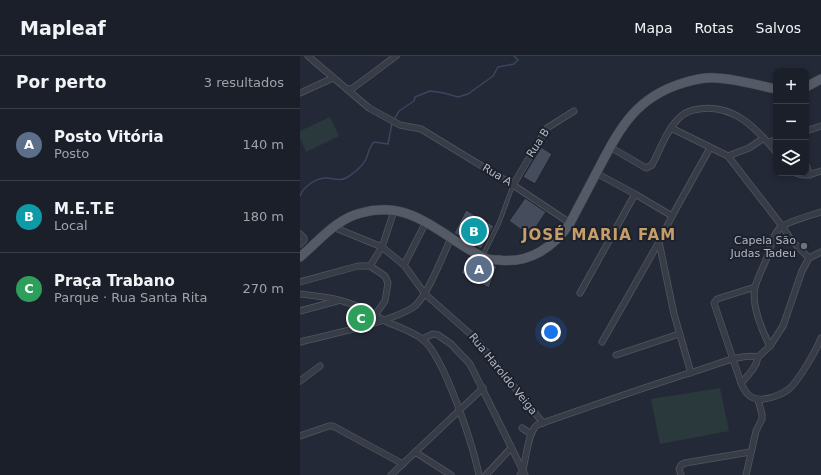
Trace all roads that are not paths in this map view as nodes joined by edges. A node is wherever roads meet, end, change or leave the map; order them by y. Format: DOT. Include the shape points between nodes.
graph roads {
  1 [pos="310,56"];
  2 [pos="396,56"];
  3 [pos="333,78"];
  4 [pos="821,79"];
  5 [pos="809,85"];
  6 [pos="773,88"];
  7 [pos="347,89"];
  8 [pos="300,93"];
  9 [pos="574,111"];
  10 [pos="821,126"];
  11 [pos="671,128"];
  12 [pos="809,130"];
  13 [pos="766,140"];
  14 [pos="773,140"];
  15 [pos="610,147"];
  16 [pos="710,148"];
  17 [pos="773,148"];
  18 [pos="728,156"];
  19 [pos="821,171"];
  20 [pos="596,173"];
  21 [pos="810,175"];
  22 [pos="513,185"];
  23 [pos="635,194"];
  24 [pos="394,211"];
  25 [pos="821,212"];
  26 [pos="672,216"];
  27 [pos="426,222"];
  28 [pos="570,223"];
  29 [pos="782,226"];
  30 [pos="333,227"];
  31 [pos="300,234"];
  32 [pos="451,238"];
  33 [pos="302,242"];
  34 [pos="659,242"];
  35 [pos="382,247"];
  36 [pos="821,252"];
  37 [pos="482,256"];
  38 [pos="300,257"];
  39 [pos="809,258"];
  40 [pos="404,265"];
  41 [pos="370,266"];
  42 [pos="300,282"];
  43 [pos="755,287"];
  44 [pos="580,293"];
  45 [pos="300,294"];
  46 [pos="425,294"];
  47 [pos="339,301"];
  48 [pos="300,311"];
  49 [pos="375,315"];
  50 [pos="383,320"];
  51 [pos="679,334"];
  52 [pos="422,339"];
  53 [pos="300,342"];
  54 [pos="602,342"];
  55 [pos="820,342"];
  56 [pos="770,346"];
  57 [pos="616,354"];
  58 [pos="758,357"];
  59 [pos="733,360"];
  60 [pos="320,366"];
  61 [pos="691,373"];
  62 [pos="300,381"];
  63 [pos="741,383"];
  64 [pos="483,388"];
  65 [pos="758,400"];
  66 [pos="459,411"];
  67 [pos="543,423"];
  68 [pos="522,428"];
  69 [pos="531,434"];
  70 [pos="300,435"];
  71 [pos="511,448"];
  72 [pos="415,452"];
  73 [pos="750,452"];
  74 [pos="403,464"];
  75 [pos="523,473"];
  76 [pos="391,475"];
  77 [pos="452,475"];
  78 [pos="479,475"];
  79 [pos="486,475"];
  80 [pos="681,475"];
  81 [pos="746,475"];
  1 -- 3 [label="street"];
  2 -- 7 [label="street" via="353,88"];
  3 -- 7 [label="street"];
  3 -- 8 [label="street"];
  4 -- 5 [label="main road"];
  6 -- 15 [label="main road" via="744,81 715,78 692,80 670,87 648,99 634,112 621,127"];
  7 -- 22 [label="street, Rua A" via="369,108 400,125 421,129"];
  9 -- 22 [label="street, Rua B" via="547,128"];
  10 -- 12 [label="street"];
  11 -- 13 [label="street" via="680,117 690,111 718,108 740,117"];
  11 -- 15 [label="street" via="652,165 646,168"];
  11 -- 16 [label="street"];
  13 -- 14 [label="street"];
  13 -- 17 [label="street"];
  13 -- 18 [label="street"];
  15 -- 20 [label="main road"];
  16 -- 18 [label="street"];
  16 -- 26 [label="street"];
  18 -- 29 [label="street"];
  19 -- 21 [label="street"];
  20 -- 23 [label="street"];
  20 -- 28 [label="main road"];
  22 -- 28 [label="street, Rua A"];
  22 -- 37 [label="lane" via="499,224"];
  23 -- 26 [label="street"];
  23 -- 44 [label="street"];
  24 -- 27 [label="main road"];
  24 -- 30 [label="main road" via="362,212"];
  24 -- 35 [label="street"];
  25 -- 29 [label="street"];
  26 -- 34 [label="street"];
  27 -- 32 [label="main road"];
  27 -- 40 [label="street"];
  28 -- 37 [label="main road" via="543,252 509,262 486,259"];
  29 -- 39 [label="street" via="792,241"];
  29 -- 43 [label="street" via="774,238"];
  30 -- 35 [label="street, Rua Haroldo Veiga"];
  30 -- 38 [label="main road"];
  31 -- 33 [label="street" via="303,236"];
  32 -- 37 [label="main road"];
  32 -- 46 [label="street"];
  34 -- 51 [label="street"];
  34 -- 54 [label="street"];
  35 -- 40 [label="street, Rua Haroldo Veiga"];
  35 -- 41 [label="street"];
  36 -- 39 [label="street"];
  39 -- 56 [label="street" via="783,326"];
  40 -- 46 [label="street, Rua Haroldo Veiga"];
  41 -- 42 [label="street" via="358,266"];
  41 -- 49 [label="street" via="385,276 388,283 385,301"];
  43 -- 56 [label="street" via="755,305"];
  43 -- 59 [label="street" via="715,300 714,303"];
  45 -- 47 [label="street"];
  46 -- 50 [label="street" via="412,308"];
  46 -- 67 [label="street, Rua Haroldo Veiga" via="476,339"];
  47 -- 48 [label="street"];
  47 -- 49 [label="street"];
  49 -- 50 [label="street"];
  50 -- 52 [label="street"];
  50 -- 53 [label="street"];
  51 -- 57 [label="street"];
  51 -- 61 [label="street"];
  52 -- 64 [label="street" via="433,334 451,344 470,364"];
  52 -- 66 [label="street" via="437,359"];
  55 -- 65 [label="street" via="790,388 782,394"];
  56 -- 58 [label="street"];
  58 -- 59 [label="street" via="747,356"];
  58 -- 63 [label="street" via="754,369"];
  59 -- 61 [label="street"];
  59 -- 63 [label="street"];
  60 -- 62 [label="street"];
  61 -- 67 [label="street"];
  63 -- 65 [label="street" via="749,396"];
  64 -- 66 [label="street"];
  64 -- 71 [label="street"];
  65 -- 73 [label="street" via="762,419"];
  66 -- 72 [label="street"];
  66 -- 78 [label="street"];
  67 -- 69 [label="street" via="537,424"];
  68 -- 69 [label="street"];
  69 -- 75 [label="street"];
  70 -- 74 [label="street" via="333,426"];
  71 -- 75 [label="street"];
  71 -- 79 [label="street"];
  72 -- 74 [label="street"];
  72 -- 77 [label="street"];
  73 -- 80 [label="street" via="685,463 680,465"];
  73 -- 81 [label="street"];
  74 -- 76 [label="street"];
}
